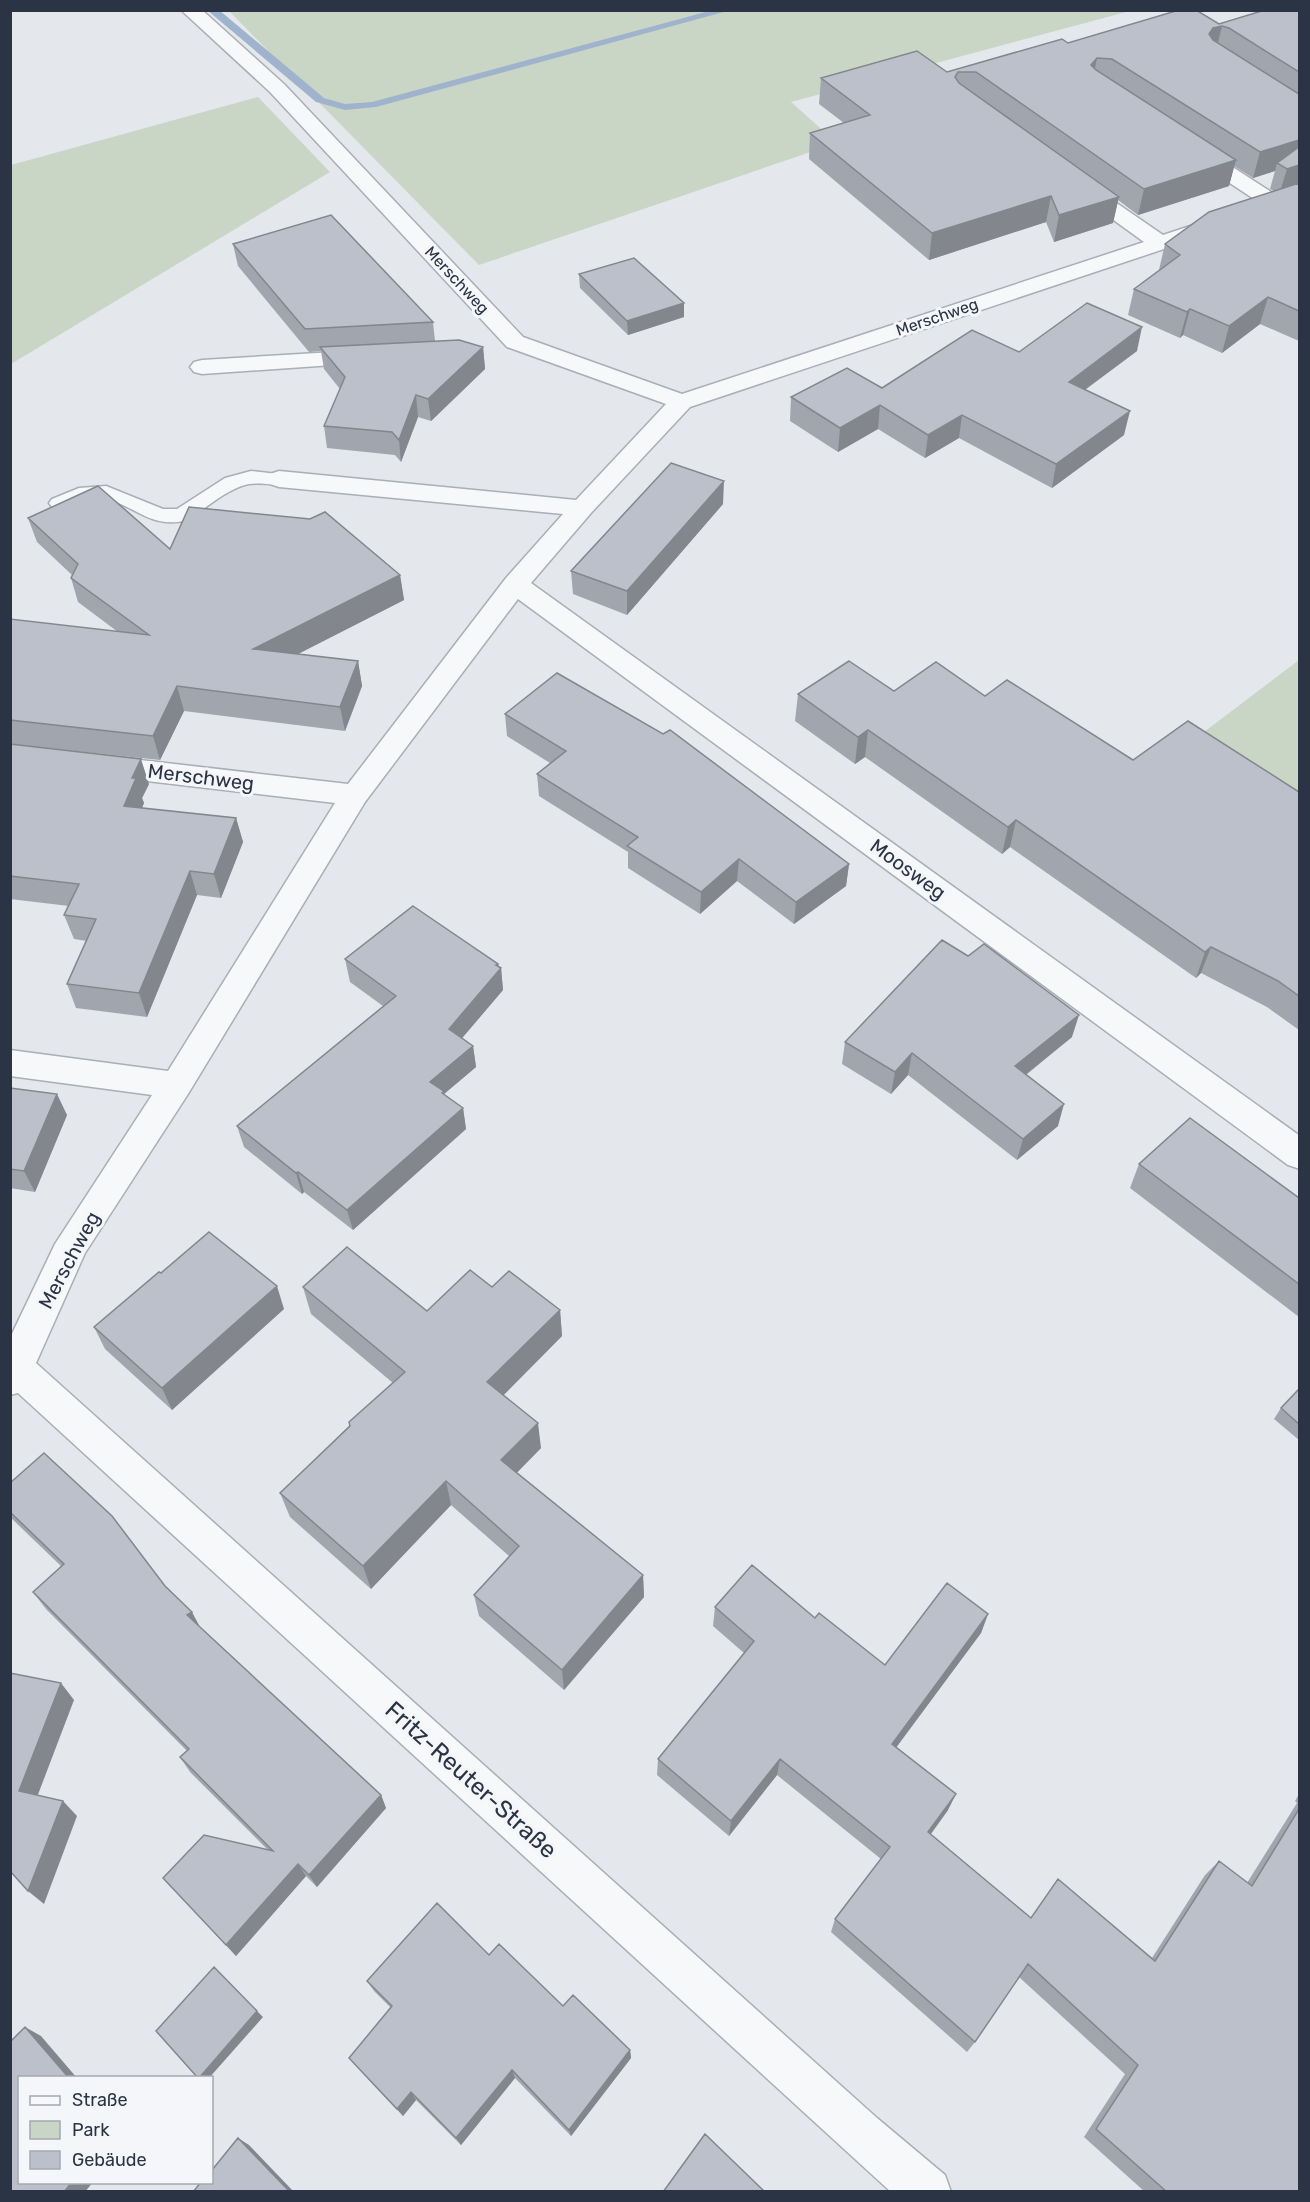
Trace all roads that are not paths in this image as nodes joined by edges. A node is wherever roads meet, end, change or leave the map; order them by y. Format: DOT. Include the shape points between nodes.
graph roads {
  1 [pos="190,10"];
  2 [pos="1178,141"];
  3 [pos="1061,173"];
  4 [pos="1288,201"];
  5 [pos="1158,242"];
  6 [pos="391,356"];
  7 [pos="202,367"];
  8 [pos="682,402"];
  9 [pos="279,479"];
  10 [pos="59,503"];
  11 [pos="582,508"];
  12 [pos="515,584"];
  13 [pos="10,755"];
  14 [pos="356,795"];
  15 [pos="10,1063"];
  16 [pos="176,1085"];
  17 [pos="1299,1155"];
  18 [pos="13,1373"];
  19 [pos="928,2192"];
  1 -- 8 [label="street, Merschweg" via="277,88 506,345"];
  2 -- 4 [label="street, Merschweg"];
  3 -- 5 [label="street"];
  4 -- 5 [label="street, Merschweg"];
  5 -- 8 [label="street, Merschweg"];
  6 -- 7 [label="street"];
  8 -- 11 [label="street, Merschweg"];
  9 -- 10 [label="lane" via="251,477 232,482 181,515 160,514 106,492 86,492"];
  9 -- 11 [label="street"];
  11 -- 12 [label="street, Merschweg"];
  12 -- 14 [label="street, Merschweg"];
  12 -- 17 [label="street, Moosweg"];
  13 -- 14 [label="street, Merschweg"];
  14 -- 16 [label="street, Merschweg"];
  15 -- 16 [label="street"];
  16 -- 18 [label="street, Merschweg" via="72,1244"];
  18 -- 19 [label="street, Fritz-Reuter-Straße"];
}
